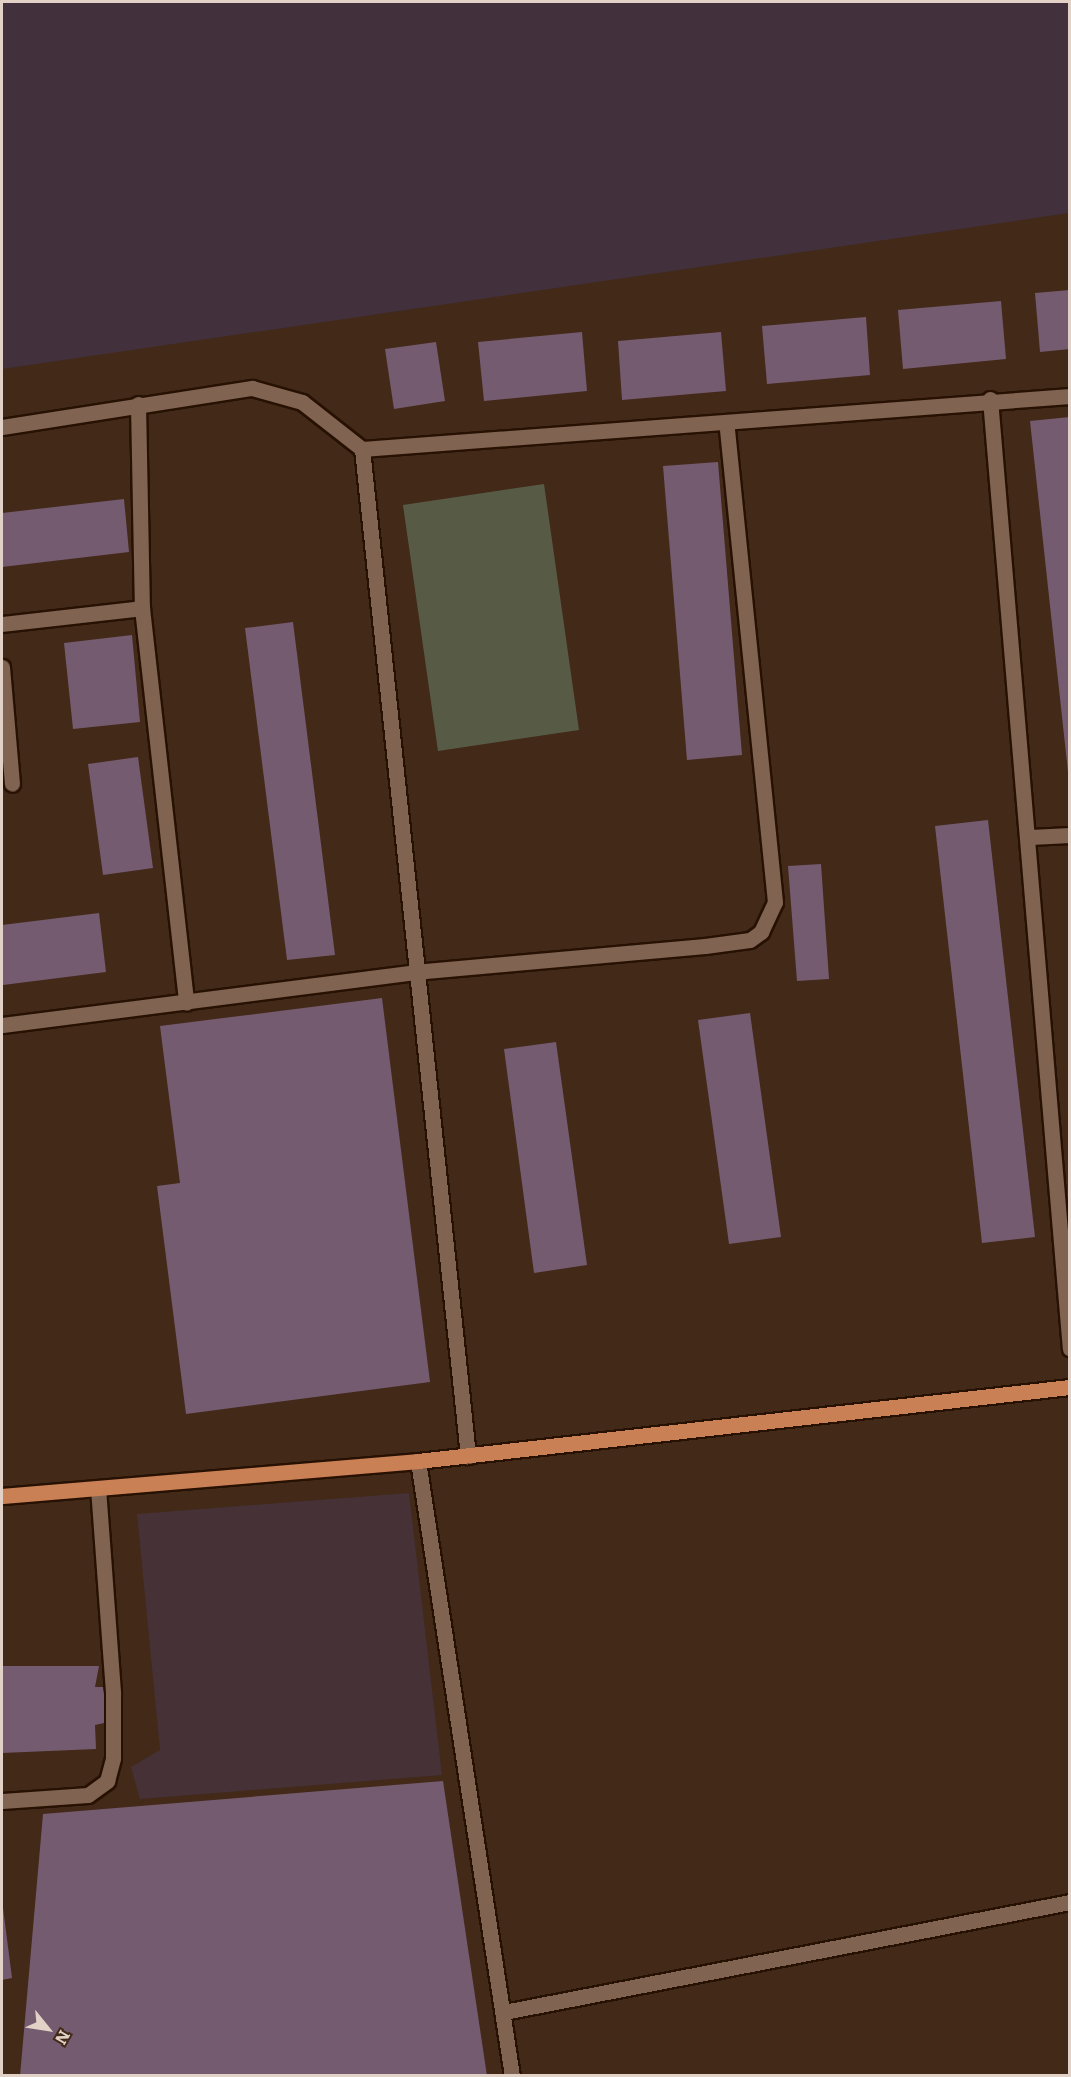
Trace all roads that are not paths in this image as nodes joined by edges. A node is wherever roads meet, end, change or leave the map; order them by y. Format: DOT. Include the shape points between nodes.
graph roads {
  1 [pos="1070,396"];
  2 [pos="990,399"];
  3 [pos="138,404"];
  4 [pos="726,423"];
  5 [pos="2,427"];
  6 [pos="362,449"];
  7 [pos="142,608"];
  8 [pos="2,624"];
  9 [pos="2,667"];
  10 [pos="12,784"];
  11 [pos="1070,835"];
  12 [pos="1030,837"];
  13 [pos="414,972"];
  14 [pos="186,1003"];
  15 [pos="2,1025"];
  16 [pos="1070,1349"];
  17 [pos="1070,1387"];
  18 [pos="468,1456"];
  19 [pos="418,1461"];
  20 [pos="98,1489"];
  21 [pos="2,1496"];
  22 [pos="2,1802"];
  23 [pos="1070,1902"];
  24 [pos="504,2012"];
  25 [pos="512,2076"];
  1 -- 2 [label="street"];
  2 -- 4 [label="street"];
  2 -- 12 [label="street"];
  3 -- 5 [label="street"];
  3 -- 6 [label="street" via="252,388 279,391 302,402"];
  3 -- 7 [label="street"];
  4 -- 6 [label="street"];
  4 -- 13 [label="street" via="772,873 772,919 750,940"];
  6 -- 13 [label="street"];
  7 -- 8 [label="street"];
  7 -- 14 [label="street"];
  9 -- 10 [label="street"];
  11 -- 12 [label="street"];
  12 -- 16 [label="street"];
  13 -- 14 [label="street"];
  13 -- 18 [label="street"];
  14 -- 15 [label="street"];
  17 -- 18 [label="main road"];
  18 -- 19 [label="main road"];
  19 -- 20 [label="main road"];
  19 -- 24 [label="street"];
  20 -- 21 [label="main road"];
  20 -- 22 [label="street" via="113,1692 113,1758 107,1781 88,1795"];
  23 -- 24 [label="street"];
  24 -- 25 [label="street"];
}
